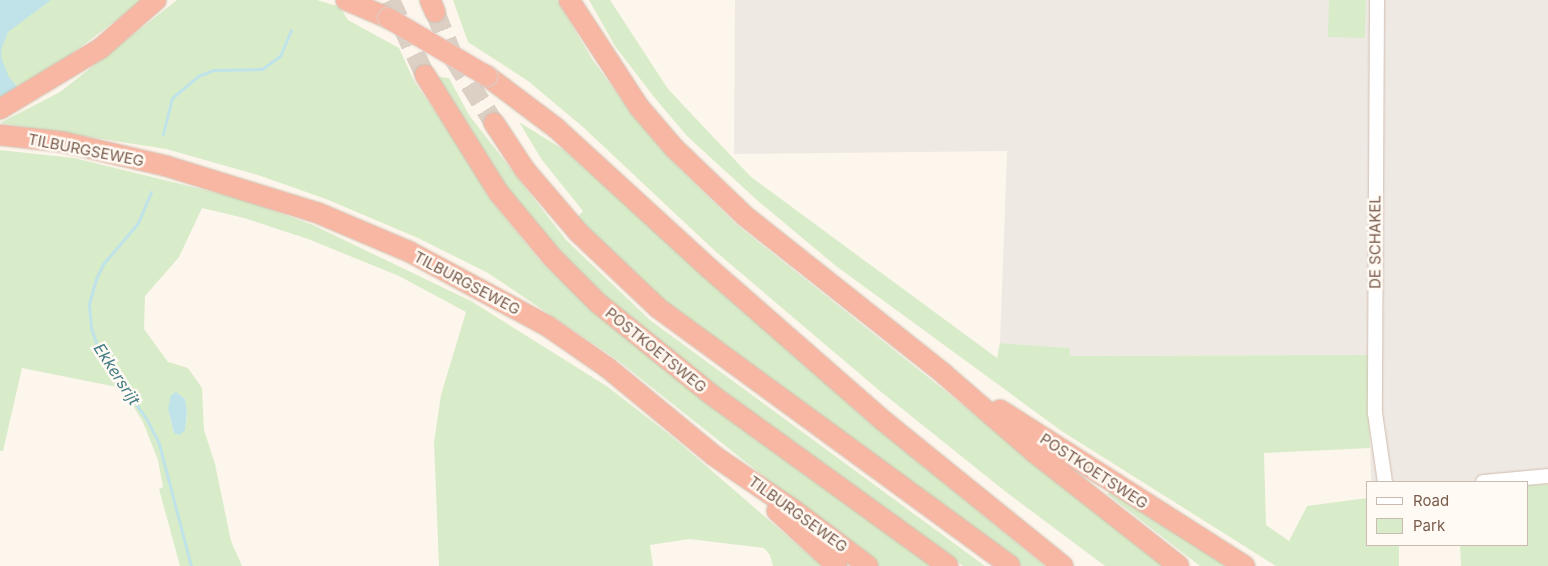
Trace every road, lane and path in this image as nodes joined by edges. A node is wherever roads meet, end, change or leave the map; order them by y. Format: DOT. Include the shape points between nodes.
graph roads {
  1 [pos="156,0"];
  2 [pos="346,0"];
  3 [pos="569,0"];
  4 [pos="1377,0"];
  5 [pos="425,75"];
  6 [pos="0,109"];
  7 [pos="494,122"];
  8 [pos="0,135"];
  9 [pos="944,374"];
  10 [pos="713,456"];
  11 [pos="1548,476"];
  12 [pos="1385,481"];
  13 [pos="1494,481"];
  14 [pos="1024,535"];
  15 [pos="837,566"];
  16 [pos="868,566"];
  17 [pos="948,566"];
  18 [pos="1010,566"];
  19 [pos="1063,566"];
  20 [pos="1072,566"];
  21 [pos="1179,566"];
  22 [pos="1245,566"];
  1 -- 6 [label="highway" via="101,48"];
  2 -- 14 [label="highway, bridge" via="388,18 487,76 556,128 710,269 885,422"];
  3 -- 9 [label="highway, POSTKOETSWEG" via="628,92 674,148 745,216"];
  4 -- 12 [label="street, DE SCHAKEL" via="1374,413"];
  5 -- 17 [label="highway, POSTKOETSWEG" via="498,192 552,257 598,303 712,395"];
  7 -- 18 [label="highway" via="525,170 578,232 658,308"];
  8 -- 10 [label="highway, TILBURGSEWEG" via="63,142 184,171 318,213 410,252 549,327 608,368"];
  9 -- 21 [label="highway, POSTKOETSWEG" via="1034,452"];
  9 -- 22 [label="highway, POSTKOETSWEG"];
  10 -- 15 [label="highway"];
  10 -- 16 [label="highway, TILBURGSEWEG" via="796,511"];
  11 -- 13 [label="street"];
  14 -- 19 [label="highway"];
  14 -- 20 [label="highway"];
}
